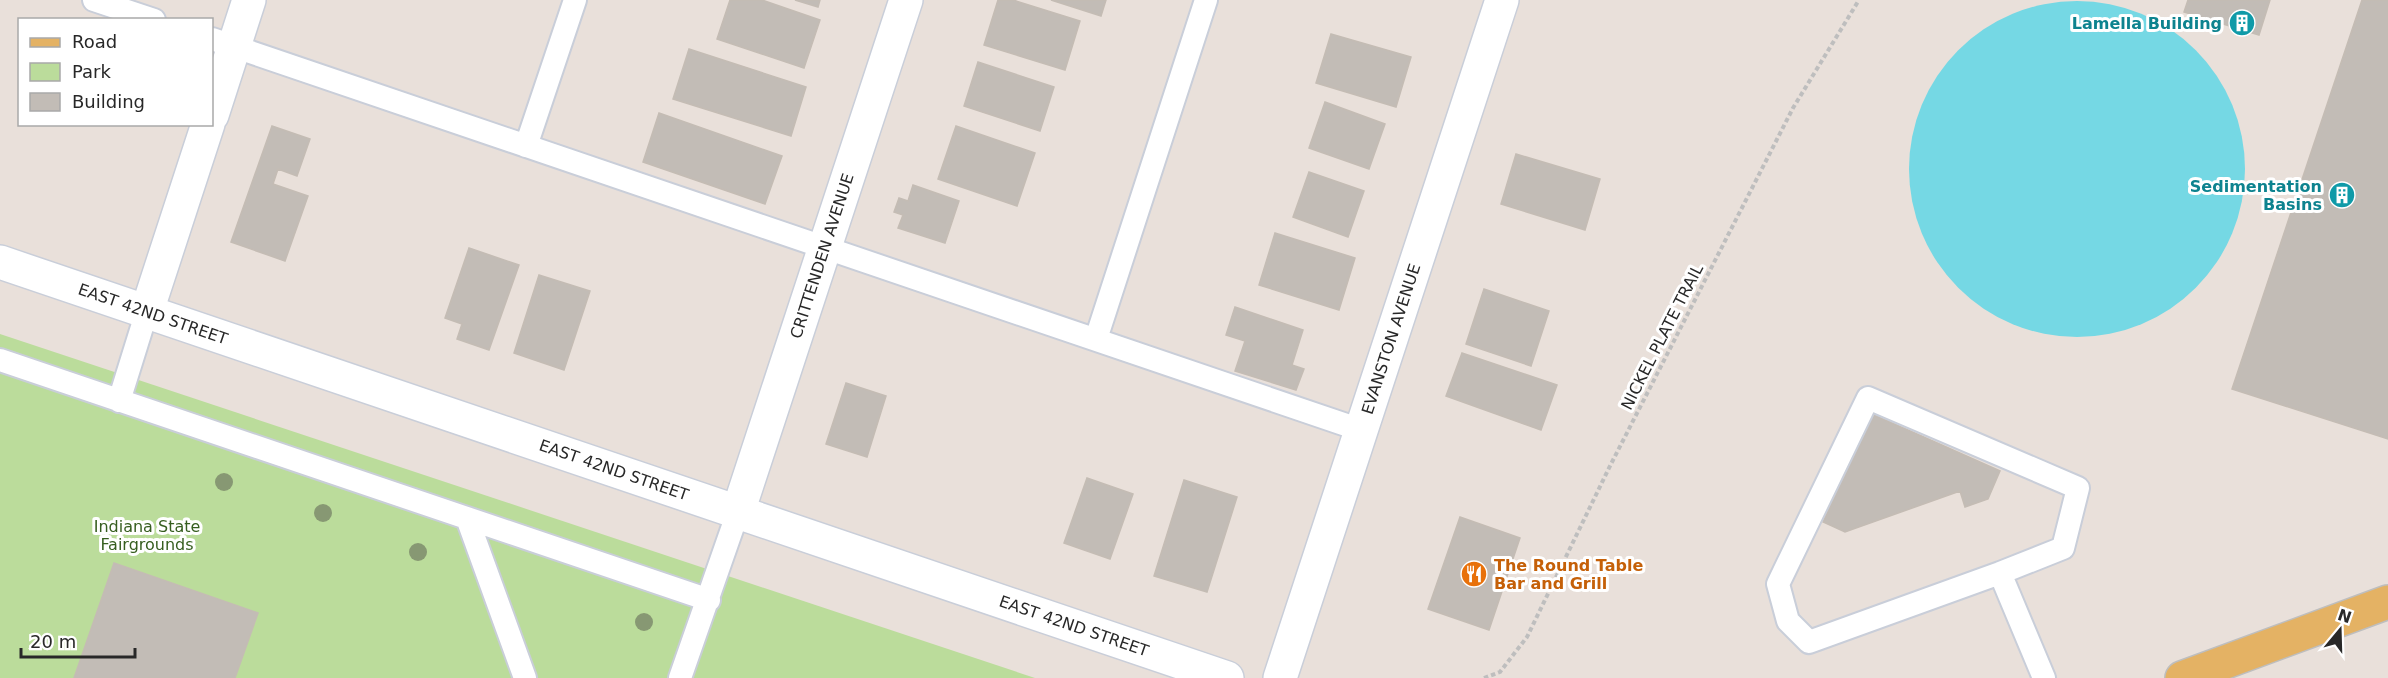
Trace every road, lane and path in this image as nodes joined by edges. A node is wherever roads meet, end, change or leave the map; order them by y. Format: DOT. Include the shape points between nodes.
graph roads {
  1 [pos="94,0"];
  2 [pos="249,0"];
  3 [pos="575,0"];
  4 [pos="906,0"];
  5 [pos="1206,0"];
  6 [pos="1502,0"];
  7 [pos="1859,0"];
  8 [pos="148,18"];
  9 [pos="223,43"];
  10 [pos="213,108"];
  11 [pos="207,126"];
  12 [pos="526,146"];
  13 [pos="825,247"];
  14 [pos="0,262"];
  15 [pos="147,311"];
  16 [pos="1096,339"];
  17 [pos="0,360"];
  18 [pos="119,401"];
  19 [pos="1361,430"];
  20 [pos="738,512"];
  21 [pos="467,518"];
  22 [pos="2000,573"];
  23 [pos="709,600"];
  24 [pos="2388,602"];
  25 [pos="525,678"];
  26 [pos="680,678"];
  27 [pos="1227,678"];
  28 [pos="1280,678"];
  29 [pos="1484,678"];
  30 [pos="2044,678"];
  31 [pos="2182,678"];
  1 -- 8 [label="lane"];
  2 -- 9 [label="street"];
  3 -- 12 [label="lane"];
  4 -- 13 [label="street, CRITTENDEN AVENUE"];
  5 -- 16 [label="lane"];
  6 -- 19 [label="street, EVANSTON AVENUE"];
  7 -- 29 [label="path, NICKEL PLATE TRAIL" via="1793,108 1527,638 1500,672"];
  9 -- 10 [label="street"];
  9 -- 12 [label="lane"];
  11 -- 15 [label="street"];
  12 -- 13 [label="lane"];
  13 -- 16 [label="lane"];
  13 -- 20 [label="street, CRITTENDEN AVENUE"];
  14 -- 15 [label="street, EAST 42ND STREET"];
  15 -- 18 [label="lane"];
  15 -- 20 [label="street, EAST 42ND STREET"];
  16 -- 19 [label="lane"];
  17 -- 18 [label="lane"];
  18 -- 21 [label="lane"];
  19 -- 28 [label="street, EVANSTON AVENUE"];
  20 -- 23 [label="lane"];
  20 -- 27 [label="street, EAST 42ND STREET"];
  21 -- 23 [label="lane"];
  21 -- 25 [label="lane"];
  22 -- 22 [label="lane" via="1809,642 1788,621 1778,584 1868,398 2078,488 2063,548"];
  22 -- 30 [label="lane"];
  23 -- 26 [label="lane"];
  24 -- 31 [label="main road"];
}
